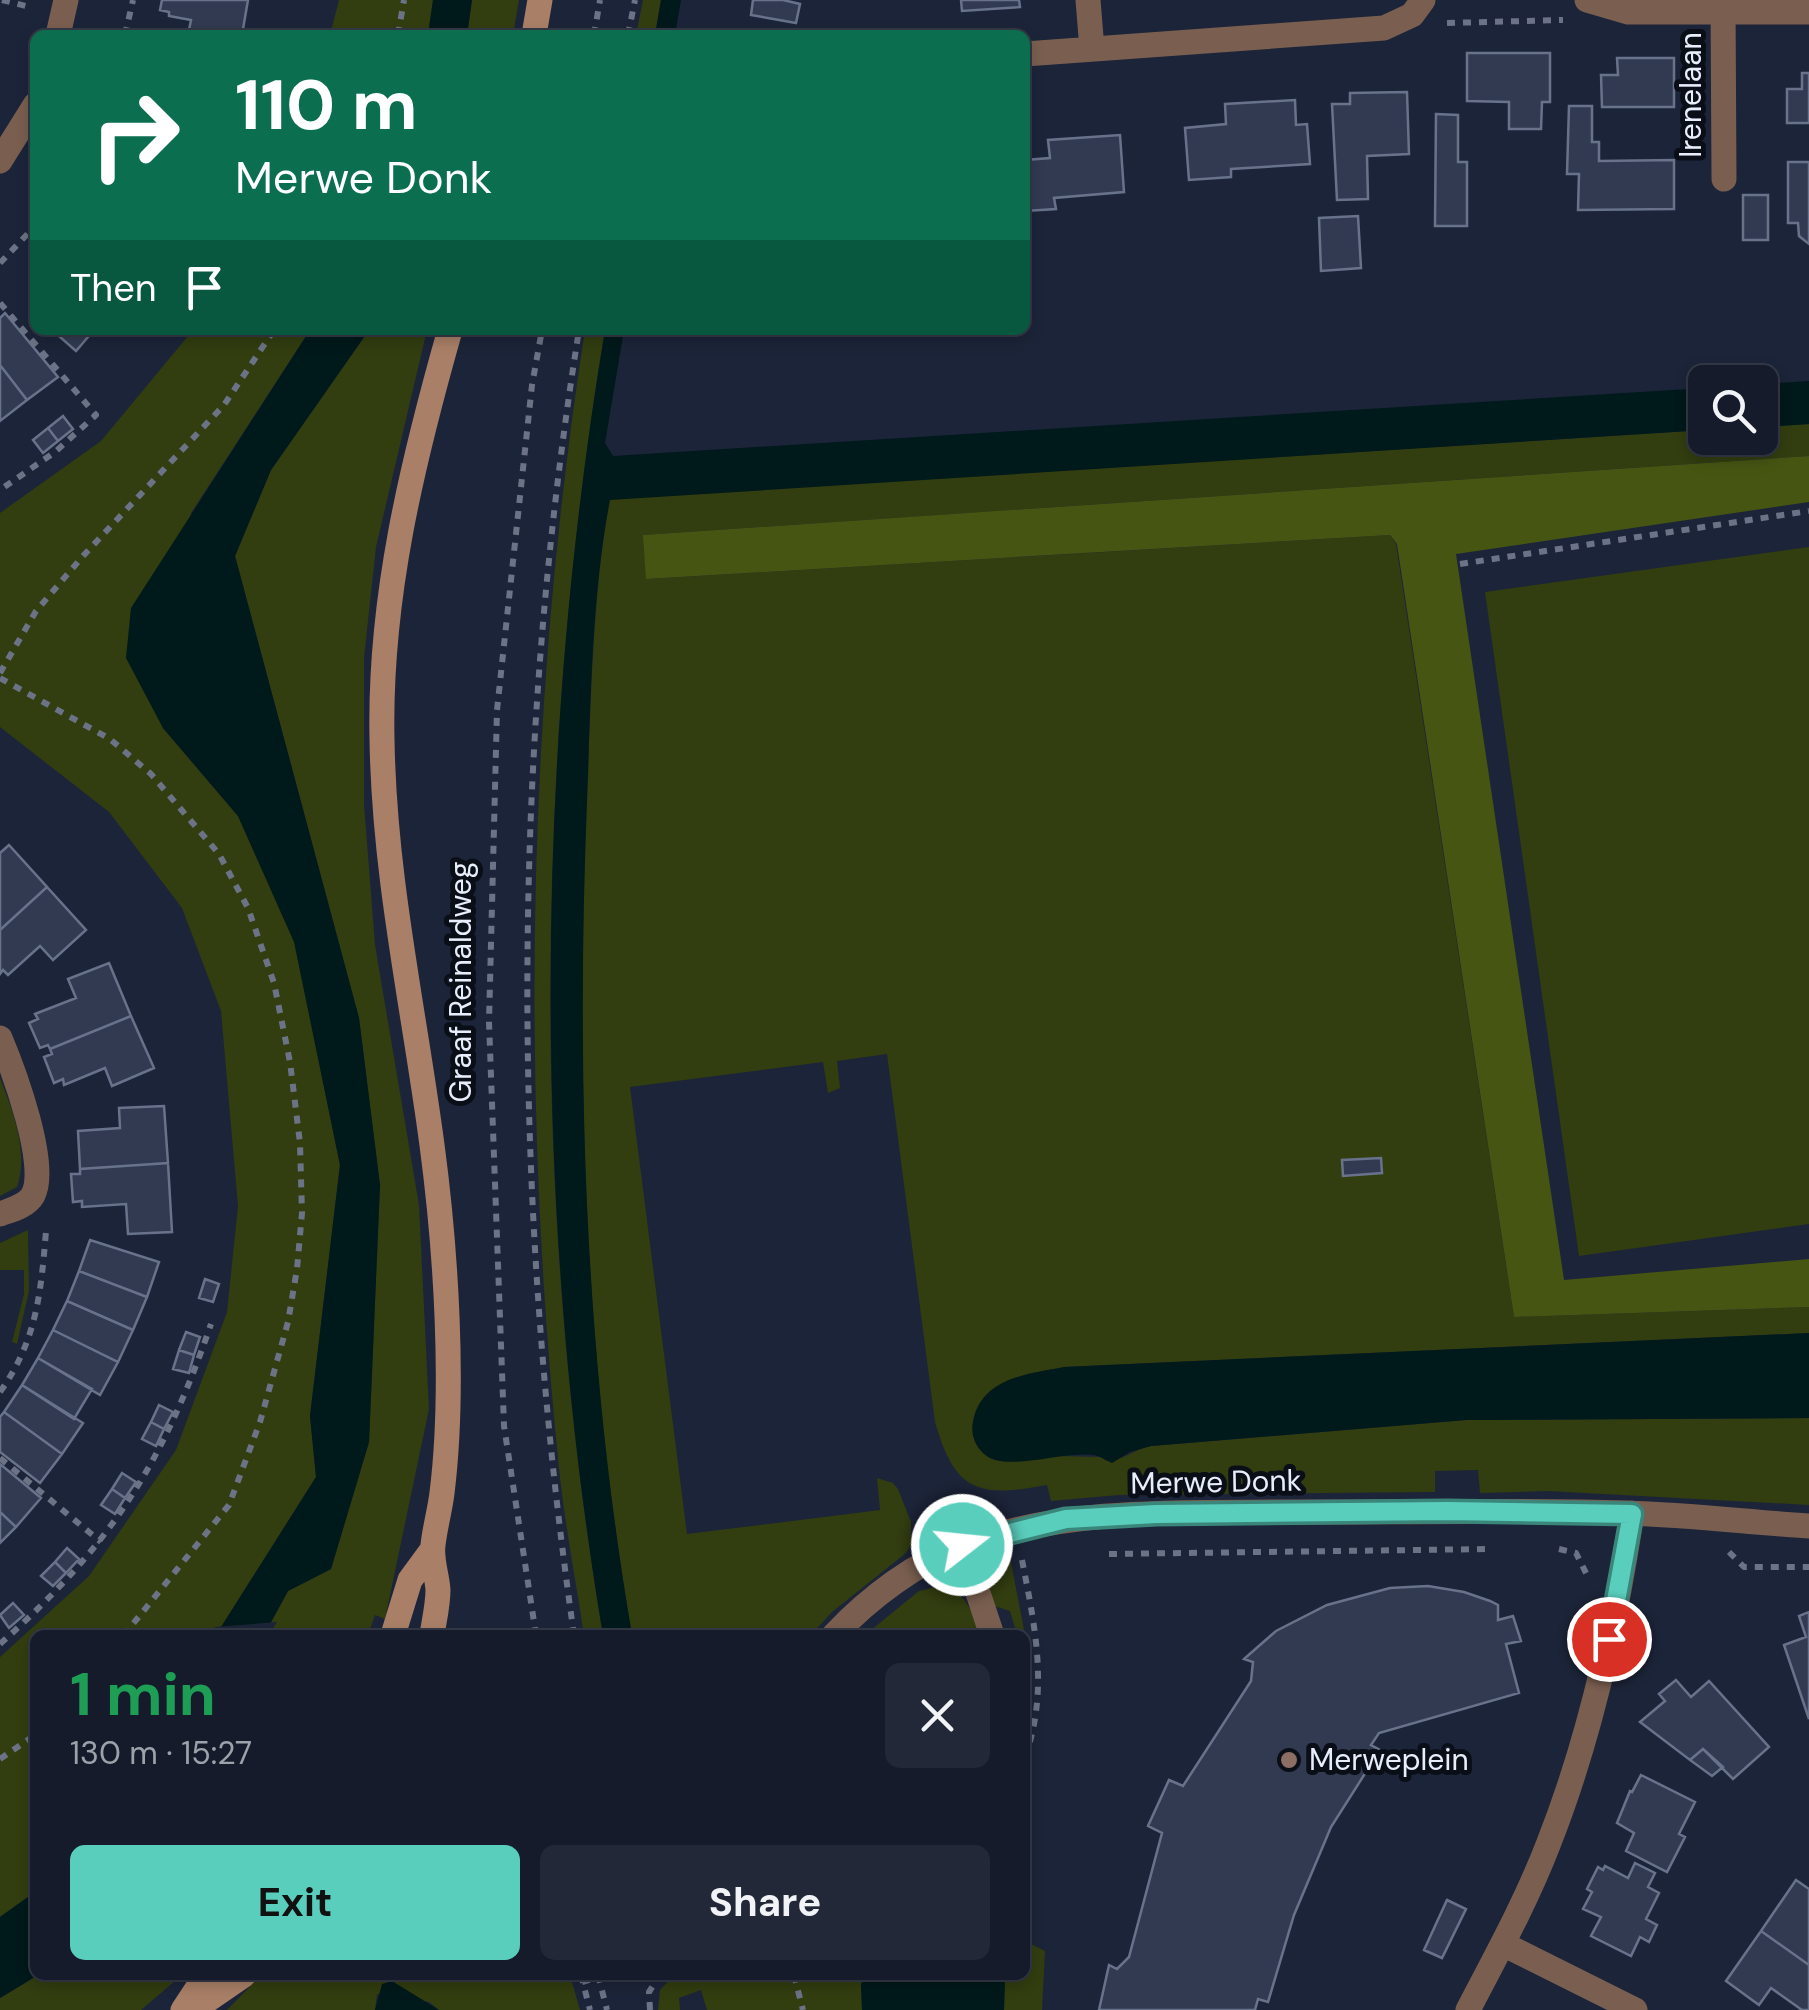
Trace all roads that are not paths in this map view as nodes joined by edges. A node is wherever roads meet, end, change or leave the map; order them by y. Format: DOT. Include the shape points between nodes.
graph roads {
  1 [pos="66,0"];
  2 [pos="540,0"];
  3 [pos="1088,0"];
  4 [pos="1424,0"];
  5 [pos="1590,1"];
  6 [pos="1723,6"];
  7 [pos="1809,12"];
  8 [pos="59,30"];
  9 [pos="535,30"];
  10 [pos="1092,49"];
  11 [pos="1030,54"];
  12 [pos="30,113"];
  13 [pos="0,161"];
  14 [pos="1724,179"];
  15 [pos="449,335"];
  16 [pos="0,1038"];
  17 [pos="0,1214"];
  18 [pos="1632,1514"];
  19 [pos="1809,1526"];
  20 [pos="962,1545"];
  21 [pos="432,1550"];
  22 [pos="395,1630"];
  23 [pos="433,1630"];
  24 [pos="840,1630"];
  25 [pos="991,1630"];
  26 [pos="1503,1944"];
  27 [pos="203,1980"];
  28 [pos="237,1980"];
  29 [pos="183,2010"];
  30 [pos="194,2010"];
  31 [pos="1468,2010"];
  32 [pos="1635,2010"];
  1 -- 8 [label="street"];
  2 -- 9 [label="main road"];
  3 -- 10 [label="street"];
  4 -- 10 [label="street" via="1412,15 1384,28"];
  5 -- 6 [label="street, Irenelaan" via="1628,12"];
  6 -- 7 [label="street, Irenelaan"];
  6 -- 14 [label="street, Irenelaan"];
  10 -- 11 [label="street"];
  12 -- 13 [label="street"];
  15 -- 21 [label="main road, Graaf Reinaldweg" via="396,550 382,735 385,827 432,1146 442,1276 447,1409"];
  16 -- 17 [label="street" via="36,1162 30,1201"];
  18 -- 19 [label="street, Merwe Donk"];
  18 -- 20 [label="street, Merwe Donk" via="1156,1514 1066,1519"];
  18 -- 26 [label="street" via="1582,1748 1548,1848"];
  20 -- 24 [label="street, Merwe Donk" via="908,1574"];
  20 -- 25 [label="street"];
  21 -- 22 [label="main road, Graaf Reinaldweg" via="410,1580"];
  21 -- 23 [label="main road, Graaf Reinaldweg" via="438,1593"];
  26 -- 31 [label="street"];
  26 -- 32 [label="street"];
  27 -- 29 [label="main road"];
  28 -- 30 [label="main road"];
}
